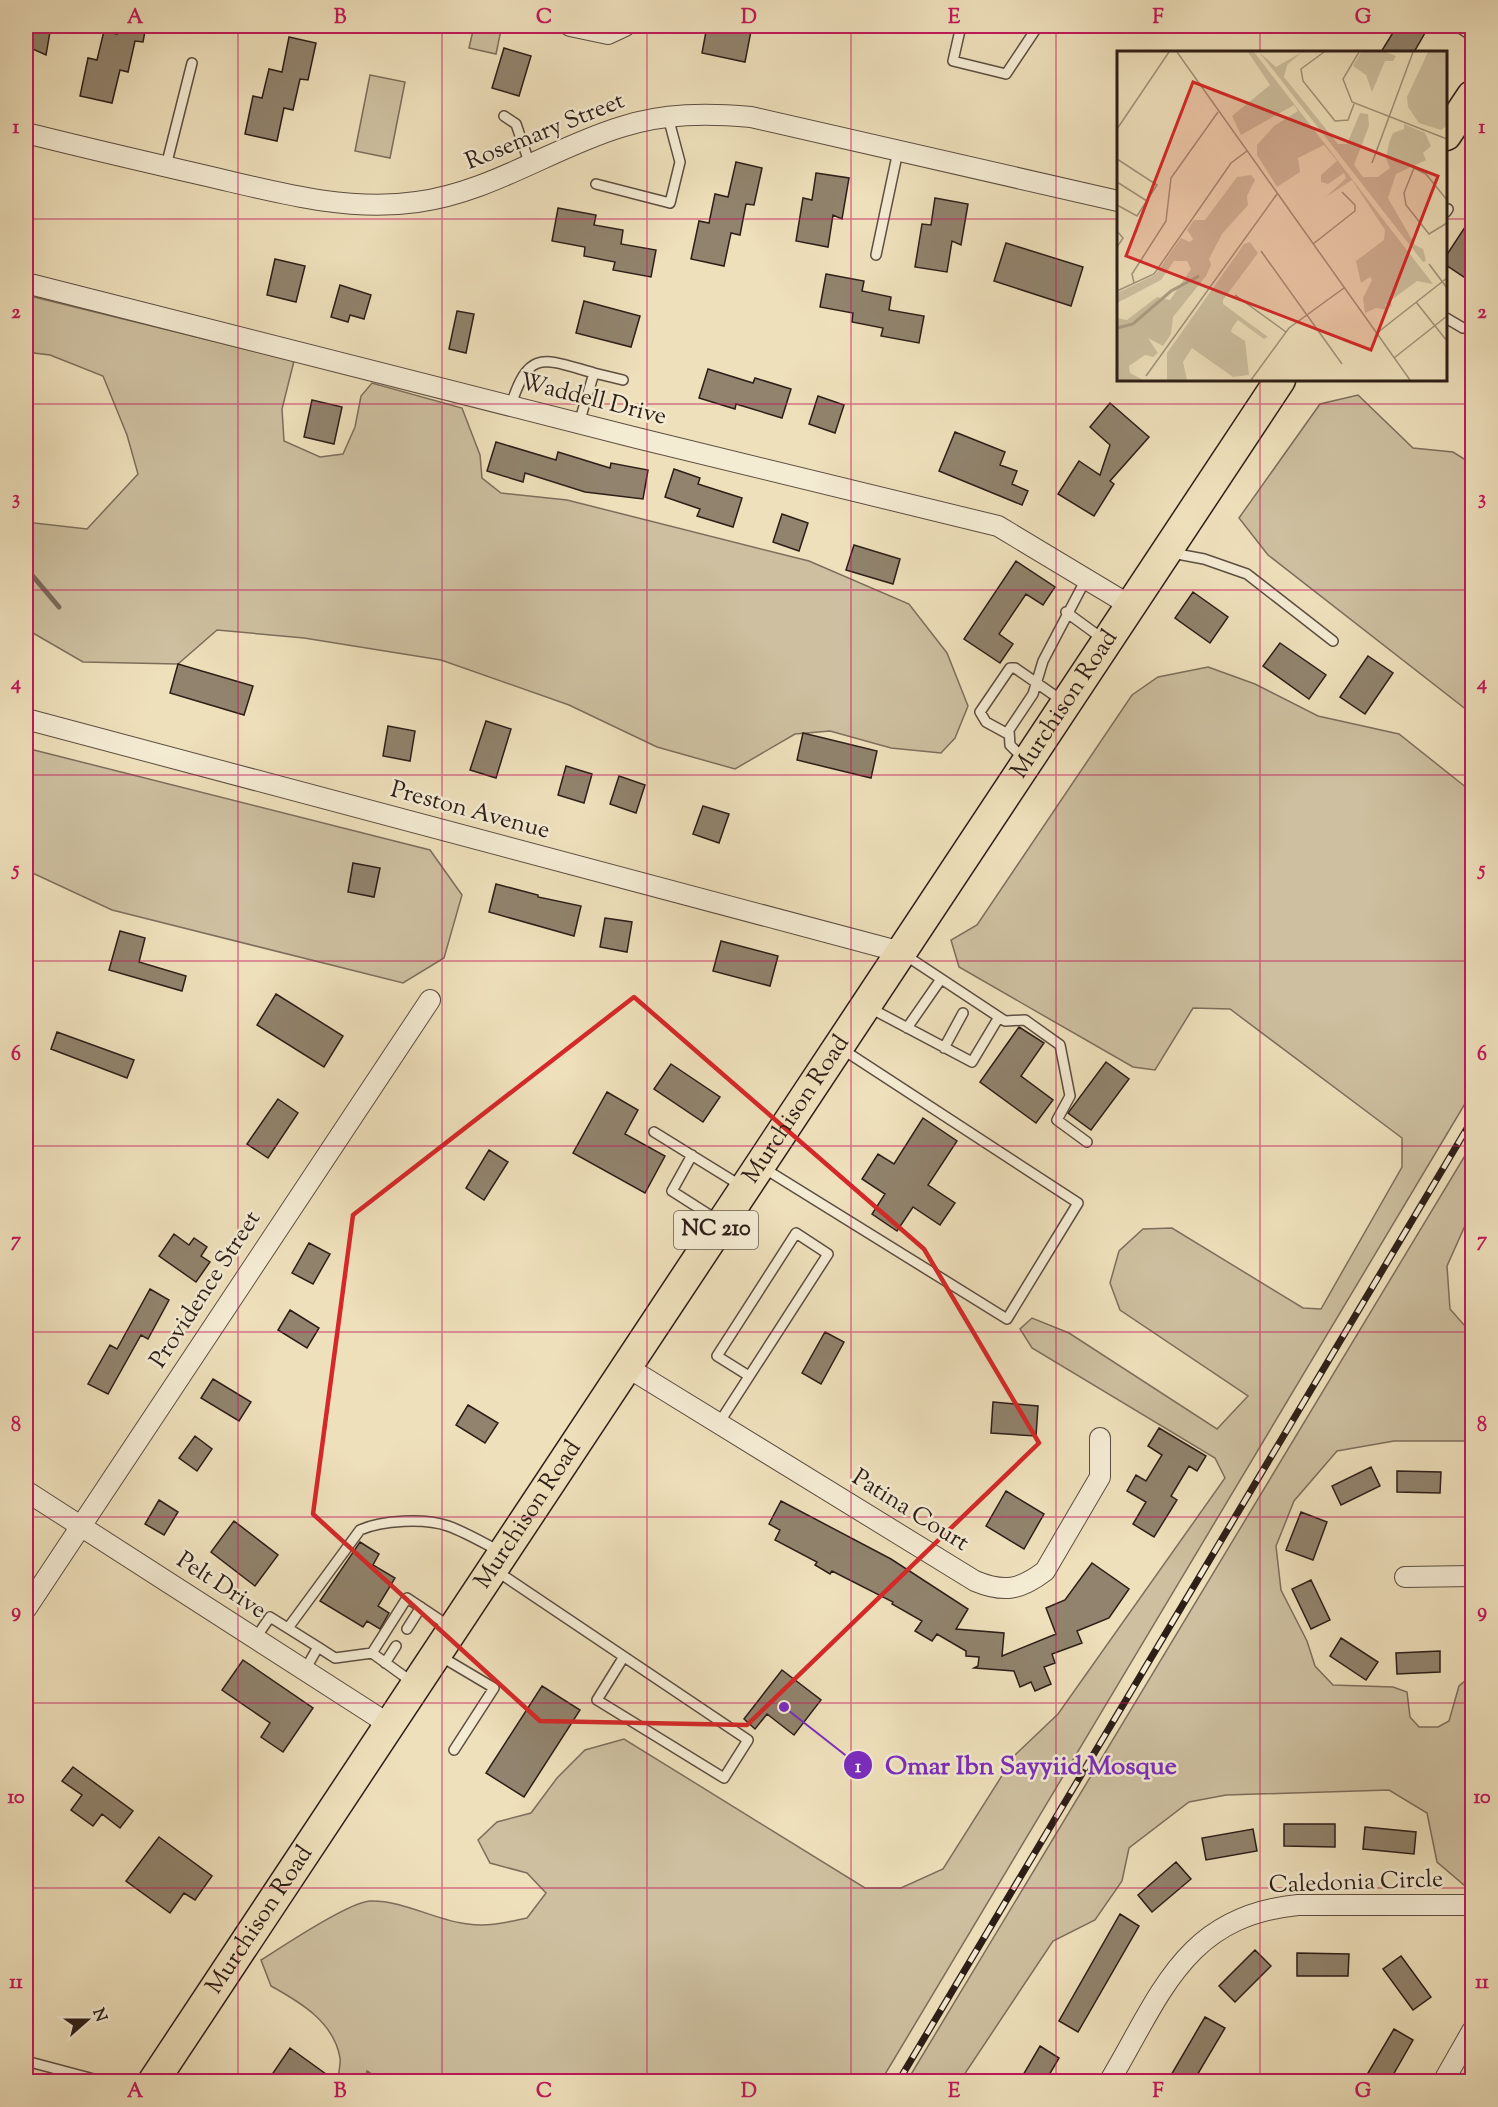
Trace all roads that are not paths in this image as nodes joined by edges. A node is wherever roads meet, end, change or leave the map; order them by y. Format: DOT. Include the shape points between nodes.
graph roads {
  1 [pos="570,26"];
  2 [pos="625,26"];
  3 [pos="961,26"];
  4 [pos="1038,26"];
  5 [pos="1457,26"];
  6 [pos="1473,36"];
  7 [pos="192,63"];
  8 [pos="1473,96"];
  9 [pos="504,116"];
  10 [pos="668,117"];
  11 [pos="26,133"];
  12 [pos="1447,134"];
  13 [pos="898,151"];
  14 [pos="530,165"];
  15 [pos="166,166"];
  16 [pos="596,184"];
  17 [pos="1117,201"];
  18 [pos="876,255"];
  19 [pos="26,283"];
  20 [pos="1447,319"];
  21 [pos="1463,327"];
  22 [pos="594,373"];
  23 [pos="623,380"];
  24 [pos="1279,381"];
  25 [pos="511,405"];
  26 [pos="579,423"];
  27 [pos="1166,551"];
  28 [pos="1086,579"];
  29 [pos="1131,606"];
  30 [pos="1066,612"];
  31 [pos="1107,641"];
  32 [pos="1333,641"];
  33 [pos="1037,683"];
  34 [pos="1066,703"];
  35 [pos="26,719"];
  36 [pos="1008,734"];
  37 [pos="1027,761"];
  38 [pos="901,952"];
  39 [pos="941,979"];
  40 [pos="430,1000"];
  41 [pos="866,1005"];
  42 [pos="963,1013"];
  43 [pos="999,1017"];
  44 [pos="907,1028"];
  45 [pos="838,1047"];
  46 [pos="944,1048"];
  47 [pos="654,1132"];
  48 [pos="1087,1142"];
  49 [pos="692,1155"];
  50 [pos="752,1177"];
  51 [pos="721,1223"];
  52 [pos="627,1367"];
  53 [pos="749,1376"];
  54 [pos="719,1423"];
  55 [pos="1100,1438"];
  56 [pos="26,1491"];
  57 [pos="81,1526"];
  58 [pos="498,1561"];
  59 [pos="1473,1576"];
  60 [pos="1404,1577"];
  61 [pos="421,1607"];
  62 [pos="26,1609"];
  63 [pos="288,1628"];
  64 [pos="407,1629"];
  65 [pos="453,1629"];
  66 [pos="255,1639"];
  67 [pos="396,1646"];
  68 [pos="318,1647"];
  69 [pos="372,1653"];
  70 [pos="437,1654"];
  71 [pos="623,1658"];
  72 [pos="385,1663"];
  73 [pos="304,1670"];
  74 [pos="416,1686"];
  75 [pos="390,1725"];
  76 [pos="454,1750"];
  77 [pos="1473,1905"];
  78 [pos="1473,2031"];
  79 [pos="26,2061"];
  80 [pos="105,2082"];
  81 [pos="153,2082"];
  82 [pos="1109,2082"];
  83 [pos="1443,2082"];
  1 -- 2 [label="street" via="608,34"];
  3 -- 4 [label="lane" via="953,61 1006,74"];
  5 -- 6 [label="lane"];
  7 -- 15 [label="lane"];
  8 -- 12 [label="main road"];
  9 -- 14 [label="lane" via="516,124"];
  10 -- 13 [label="street, Rosemary Street" via="752,117"];
  10 -- 14 [label="street, Rosemary Street" via="620,127"];
  10 -- 16 [label="lane" via="680,162 670,203"];
  11 -- 15 [label="street, Rosemary Street"];
  13 -- 17 [label="street, Rosemary Street"];
  13 -- 18 [label="lane"];
  14 -- 15 [label="street, Rosemary Street" via="452,196 380,205 308,199"];
  19 -- 25 [label="street, Waddell Drive"];
  20 -- 21 [label="lane"];
  22 -- 23 [label="lane"];
  22 -- 25 [label="lane" via="549,360 541,362 519,378"];
  22 -- 26 [label="lane"];
  24 -- 27 [label="main road, Murchison Road / NC 210"];
  25 -- 26 [label="street, Waddell Drive"];
  26 -- 28 [label="street, Waddell Drive" via="998,526"];
  27 -- 29 [label="main road, Murchison Road / NC 210"];
  27 -- 32 [label="lane" via="1247,574"];
  28 -- 29 [label="street, Waddell Drive"];
  28 -- 30 [label="lane"];
  29 -- 31 [label="main road, Murchison Road / NC 210"];
  30 -- 31 [label="lane"];
  30 -- 33 [label="lane"];
  31 -- 34 [label="main road, Murchison Road / NC 210"];
  33 -- 34 [label="lane"];
  33 -- 36 [label="lane"];
  33 -- 36 [label="lane" via="1010,668 981,709 981,719"];
  34 -- 37 [label="main road, Murchison Road / NC 210"];
  35 -- 38 [label="street, Preston Avenue"];
  36 -- 37 [label="lane" via="1013,750"];
  37 -- 38 [label="main road, Murchison Road / NC 210"];
  38 -- 39 [label="lane"];
  38 -- 41 [label="main road, Murchison Road / NC 210"];
  39 -- 43 [label="lane"];
  39 -- 44 [label="lane"];
  40 -- 57 [label="street, Providence Street"];
  41 -- 44 [label="lane"];
  41 -- 45 [label="main road, Murchison Road / NC 210"];
  42 -- 46 [label="lane"];
  43 -- 46 [label="lane" via="972,1062"];
  43 -- 48 [label="lane" via="1005,1021 1025,1020 1060,1045 1070,1096 1057,1120"];
  44 -- 46 [label="lane"];
  45 -- 50 [label="main road, Murchison Road / NC 210"];
  45 -- 50 [label="lane" via="1078,1203 1007,1319"];
  47 -- 49 [label="lane"];
  49 -- 50 [label="lane"];
  49 -- 51 [label="lane" via="672,1191"];
  50 -- 51 [label="main road, Murchison Road / NC 210"];
  51 -- 52 [label="main road, Murchison Road / NC 210"];
  52 -- 54 [label="street, Patina Court"];
  52 -- 58 [label="main road, Murchison Road / NC 210"];
  53 -- 53 [label="lane" via="828,1254 796,1233 717,1356"];
  53 -- 54 [label="lane"];
  54 -- 55 [label="street, Patina Court" via="994,1589 1014,1588 1045,1571 1100,1478"];
  56 -- 57 [label="street, Pelt Drive"];
  57 -- 62 [label="street, Providence Street"];
  57 -- 66 [label="street, Pelt Drive"];
  58 -- 63 [label="lane" via="446,1525 375,1523 360,1530"];
  58 -- 65 [label="main road, Murchison Road / NC 210"];
  58 -- 71 [label="lane"];
  59 -- 60 [label="street"];
  61 -- 64 [label="lane"];
  61 -- 65 [label="lane"];
  61 -- 69 [label="lane" via="407,1598"];
  63 -- 66 [label="lane" via="270,1617"];
  63 -- 68 [label="lane"];
  65 -- 70 [label="main road, Murchison Road / NC 210"];
  66 -- 73 [label="street, Pelt Drive"];
  67 -- 72 [label="lane"];
  68 -- 69 [label="lane" via="335,1658"];
  68 -- 73 [label="lane"];
  69 -- 72 [label="lane"];
  70 -- 74 [label="main road, Murchison Road / NC 210"];
  70 -- 76 [label="lane" via="494,1688"];
  71 -- 71 [label="lane" via="748,1740 724,1778 597,1700"];
  72 -- 74 [label="lane"];
  73 -- 75 [label="street, Pelt Drive"];
  74 -- 75 [label="main road, Murchison Road / NC 210"];
  75 -- 81 [label="main road, Murchison Road / NC 210"];
  77 -- 82 [label="street, Caledonia Circle" via="1298,1905 1274,1908 1228,1924 1208,1936 1180,1965"];
  78 -- 83 [label="street"];
  79 -- 80 [label="lane"];
}
